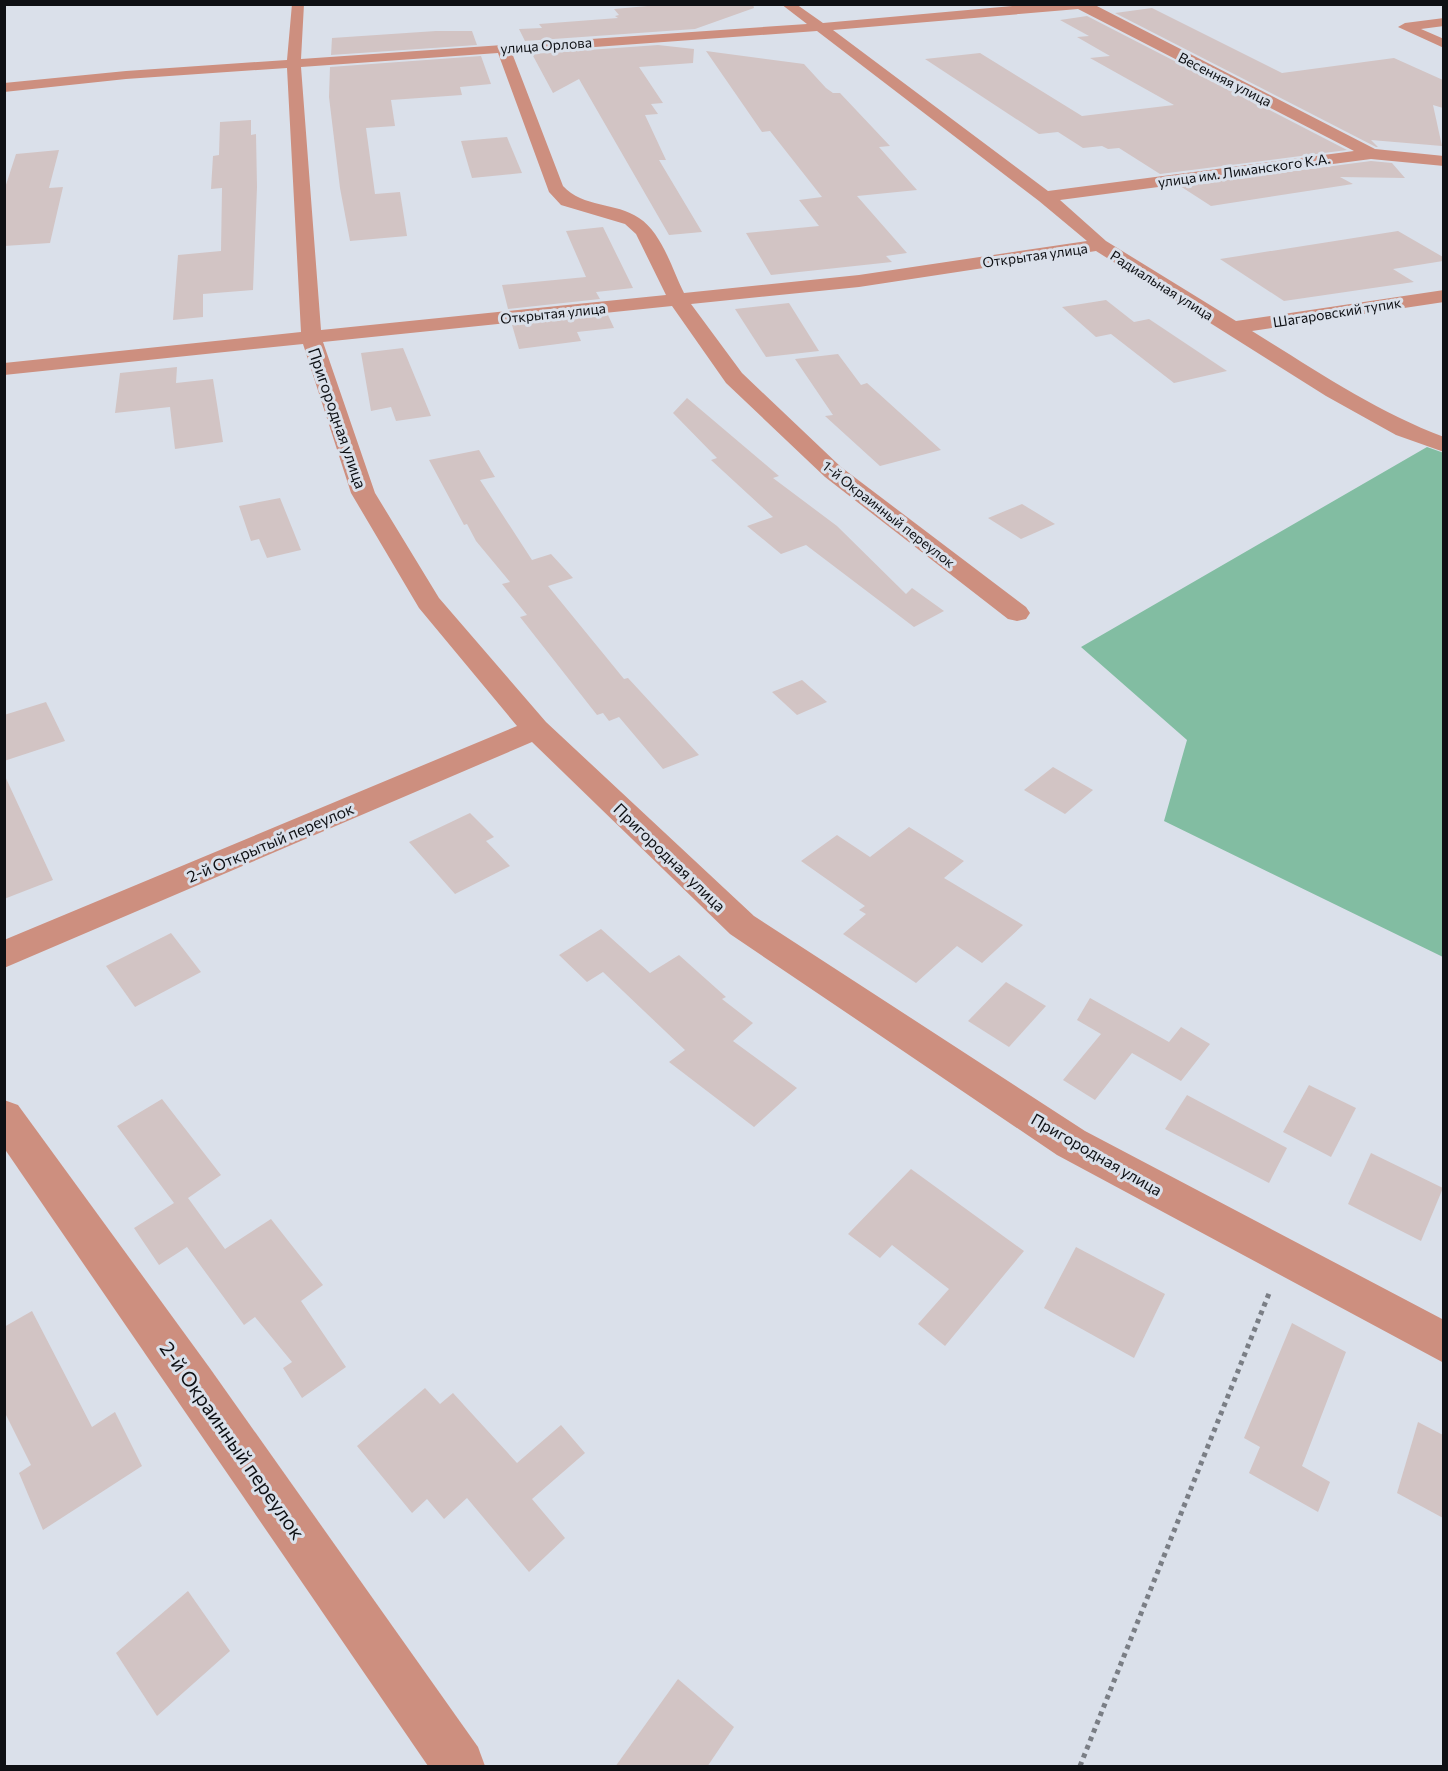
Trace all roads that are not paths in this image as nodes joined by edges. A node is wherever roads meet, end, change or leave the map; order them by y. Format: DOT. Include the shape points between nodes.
graph roads {
  1 [pos="298,4"];
  2 [pos="787,4"];
  3 [pos="1082,5"];
  4 [pos="1422,8"];
  5 [pos="1443,16"];
  6 [pos="1443,22"];
  7 [pos="820,27"];
  8 [pos="1443,44"];
  9 [pos="503,48"];
  10 [pos="294,64"];
  11 [pos="4,88"];
  12 [pos="1371,154"];
  13 [pos="1443,161"];
  14 [pos="1045,197"];
  15 [pos="1099,245"];
  16 [pos="1443,296"];
  17 [pos="678,300"];
  18 [pos="1231,328"];
  19 [pos="311,337"];
  20 [pos="4,369"];
  21 [pos="1443,445"];
  22 [pos="1017,613"];
  23 [pos="536,729"];
  24 [pos="4,955"];
  25 [pos="4,1116"];
  26 [pos="1443,1343"];
  27 [pos="459,1767"];
  1 -- 10 [label="street, Пригородная улица"];
  2 -- 7 [label="street, Радиальная улица"];
  3 -- 7 [label="street, улица Орлова"];
  3 -- 12 [label="street, Весенняя улица"];
  4 -- 5 [label="street"];
  6 -- 8 [label="street" via="1405,27"];
  7 -- 9 [label="street, улица Орлова"];
  7 -- 14 [label="street, Радиальная улица"];
  9 -- 10 [label="street, улица Орлова"];
  9 -- 17 [label="street, 1-й Окраинный переулок" via="555,188 567,201 631,220 644,231"];
  10 -- 11 [label="street, улица Орлова" via="114,75"];
  10 -- 19 [label="street, Пригородная улица"];
  12 -- 13 [label="street, улица им. Лиманского К.А."];
  12 -- 14 [label="street, улица им. Лиманского К.А."];
  14 -- 15 [label="street, Радиальная улица"];
  15 -- 17 [label="street, Открытая улица" via="859,281"];
  15 -- 18 [label="street, Радиальная улица"];
  16 -- 18 [label="street, Шагаровский тупик"];
  17 -- 19 [label="street, Открытая улица"];
  17 -- 22 [label="street, 1-й Окраинный переулок" via="734,378 832,472"];
  18 -- 21 [label="street, Радиальная улица" via="1404,430"];
  19 -- 20 [label="street, Открытая улица"];
  19 -- 23 [label="street, Пригородная улица" via="363,493 428,602"];
  23 -- 24 [label="street, 2-й Открытый переулок"];
  23 -- 26 [label="street, Пригородная улица" via="742,925 1071,1143"];
  25 -- 27 [label="street, 2-й Окраинный переулок"];
}
